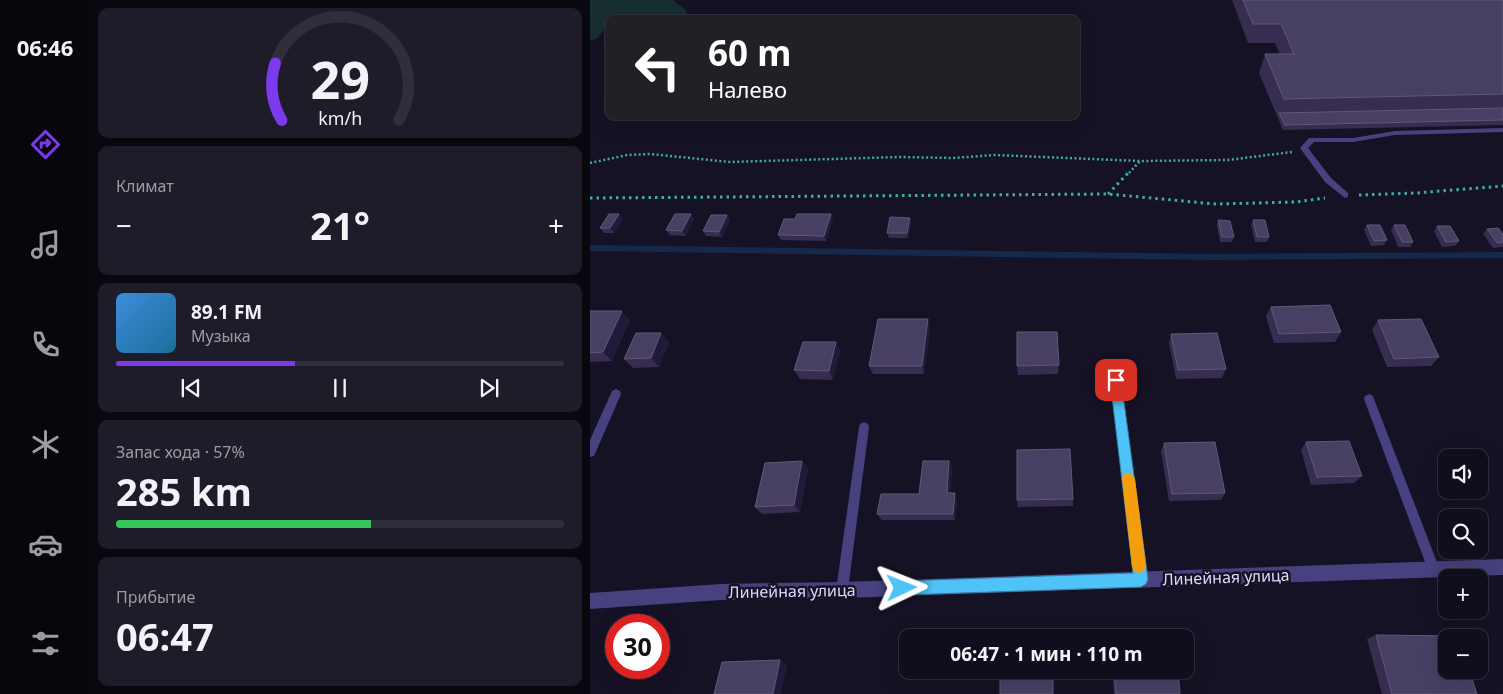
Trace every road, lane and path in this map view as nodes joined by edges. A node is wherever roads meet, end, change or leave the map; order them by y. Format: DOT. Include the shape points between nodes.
graph roads {
  1 [pos="1503,130"];
  2 [pos="1304,148"];
  3 [pos="1140,161"];
  4 [pos="590,163"];
  5 [pos="1503,186"];
  6 [pos="1108,194"];
  7 [pos="1345,195"];
  8 [pos="590,198"];
  9 [pos="1116,380"];
  10 [pos="616,394"];
  11 [pos="1369,399"];
  12 [pos="864,427"];
  13 [pos="590,452"];
  14 [pos="1503,566"];
  15 [pos="1434,570"];
  16 [pos="1141,579"];
  17 [pos="842,590"];
  18 [pos="590,602"];
  1 -- 2 [label="lane" via="1395,133 1353,140 1312,140"];
  2 -- 3 [label="path" via="1280,155 1228,160"];
  2 -- 7 [label="lane" via="1328,180"];
  3 -- 4 [label="path" via="995,155 730,162 650,154"];
  3 -- 6 [label="path"];
  5 -- 7 [label="path" via="1416,194"];
  6 -- 7 [label="path" via="1215,204 1296,202"];
  6 -- 8 [label="path"];
  9 -- 16 [label="lane"];
  10 -- 13 [label="lane"];
  11 -- 15 [label="lane"];
  12 -- 17 [label="lane"];
  14 -- 15 [label="street, Линейная улица"];
  15 -- 16 [label="street, Линейная улица"];
  16 -- 17 [label="street, Линейная улица"];
  17 -- 18 [label="street, Линейная улица" via="721,592"];
}
